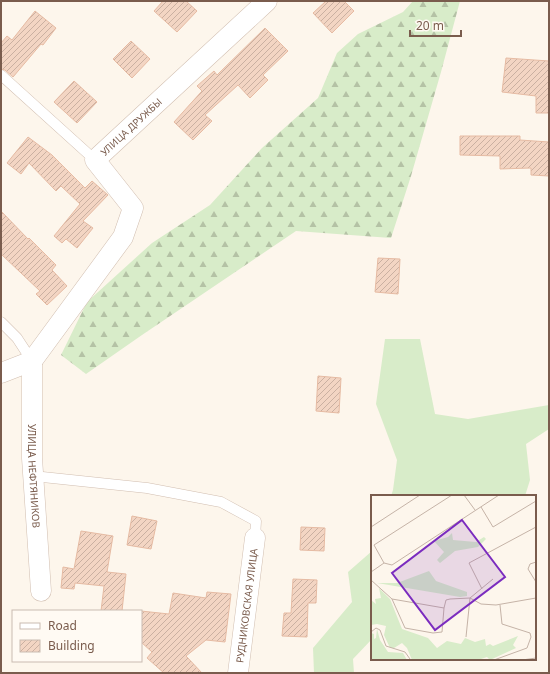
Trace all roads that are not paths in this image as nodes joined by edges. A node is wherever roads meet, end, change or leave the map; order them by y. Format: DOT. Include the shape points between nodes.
graph roads {
  1 [pos="267,1"];
  2 [pos="1,75"];
  3 [pos="95,160"];
  4 [pos="1,322"];
  5 [pos="32,361"];
  6 [pos="1,373"];
  7 [pos="33,476"];
  8 [pos="255,538"];
  9 [pos="41,591"];
  10 [pos="238,673"];
  1 -- 3 [label="street, УЛИЦА ДРУЖБЫ"];
  2 -- 3 [label="lane"];
  3 -- 5 [label="street, УЛИЦА ДРУЖБЫ" via="133,208 123,237"];
  4 -- 5 [label="lane" via="17,338"];
  5 -- 6 [label="street"];
  5 -- 7 [label="street, УЛИЦА НЕФТЯНИКОВ"];
  7 -- 8 [label="lane" via="147,488 221,502 256,521"];
  7 -- 9 [label="street, УЛИЦА НЕФТЯНИКОВ"];
  8 -- 10 [label="street, РУДНИКОВСКАЯ УЛИЦА"];
}
